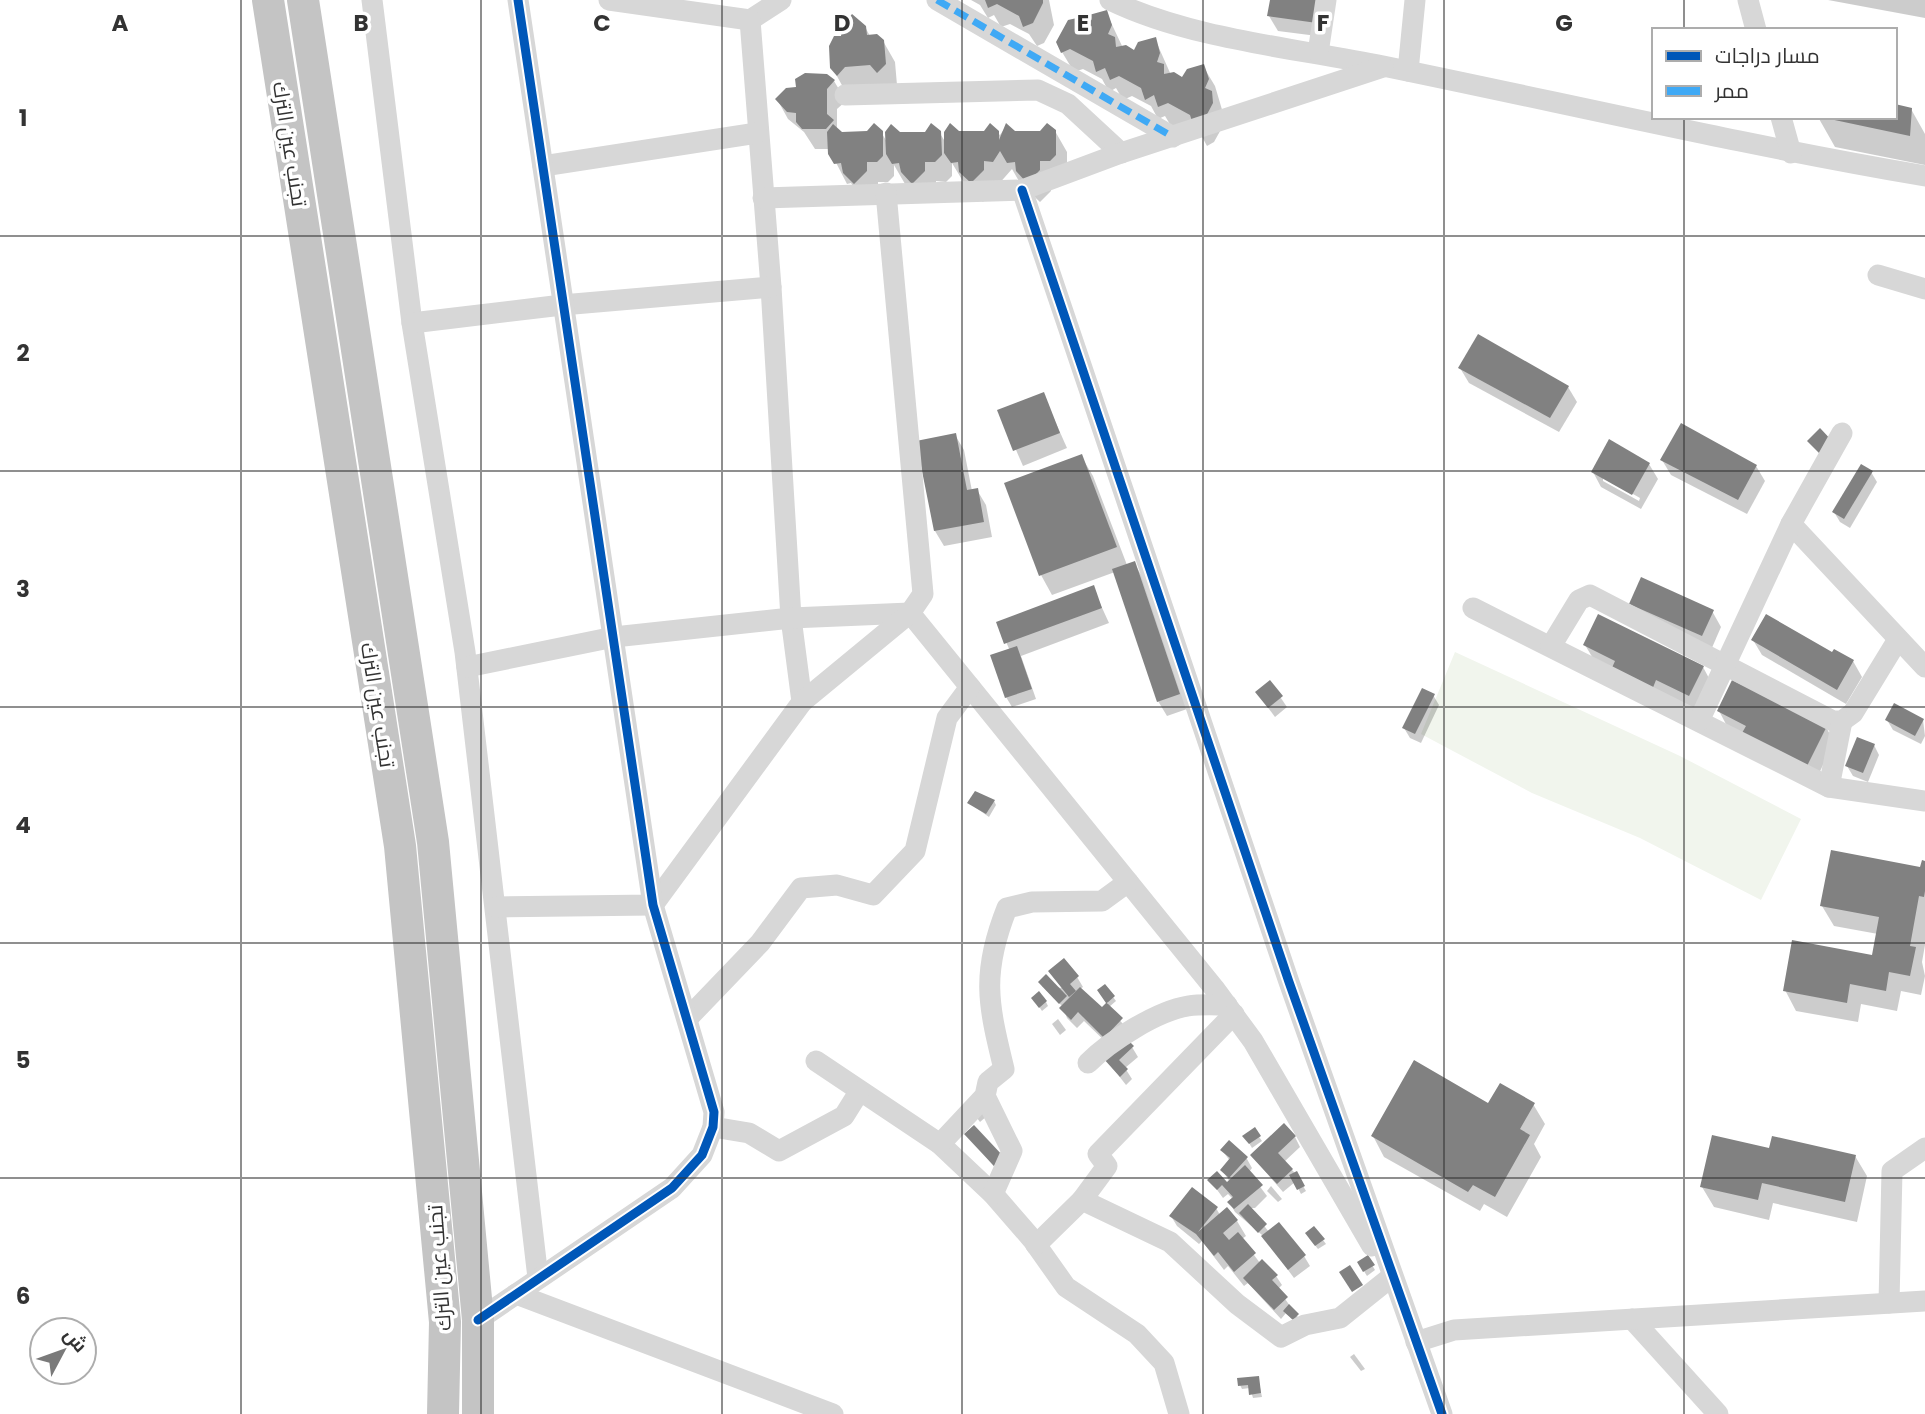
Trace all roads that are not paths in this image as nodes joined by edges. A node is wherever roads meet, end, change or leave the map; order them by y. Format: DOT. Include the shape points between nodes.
graph roads {
  1 [pos="268,0"];
  2 [pos="303,0"];
  3 [pos="372,0"];
  4 [pos="518,0"];
  5 [pos="609,0"];
  6 [pos="780,0"];
  7 [pos="937,0"];
  8 [pos="1326,0"];
  9 [pos="1415,0"];
  10 [pos="1748,0"];
  11 [pos="1117,2"];
  12 [pos="750,20"];
  13 [pos="1755,28"];
  14 [pos="1318,53"];
  15 [pos="1385,66"];
  16 [pos="1408,71"];
  17 [pos="845,95"];
  18 [pos="1782,119"];
  19 [pos="757,133"];
  20 [pos="1172,138"];
  21 [pos="1121,153"];
  22 [pos="1791,153"];
  23 [pos="543,166"];
  24 [pos="1925,176"];
  25 [pos="1022,190"];
  26 [pos="886,194"];
  27 [pos="763,198"];
  28 [pos="1878,275"];
  29 [pos="771,287"];
  30 [pos="1925,289"];
  31 [pos="562,305"];
  32 [pos="412,323"];
  33 [pos="1842,433"];
  34 [pos="1791,524"];
  35 [pos="1473,608"];
  36 [pos="910,613"];
  37 [pos="791,618"];
  38 [pos="614,637"];
  39 [pos="1897,640"];
  40 [pos="1551,646"];
  41 [pos="1726,664"];
  42 [pos="467,667"];
  43 [pos="1925,667"];
  44 [pos="970,687"];
  45 [pos="802,702"];
  46 [pos="1699,721"];
  47 [pos="1842,721"];
  48 [pos="1829,787"];
  49 [pos="1925,801"];
  50 [pos="1128,882"];
  51 [pos="653,905"];
  52 [pos="496,907"];
  53 [pos="1230,1010"];
  54 [pos="687,1019"];
  55 [pos="817,1061"];
  56 [pos="1088,1063"];
  57 [pos="859,1092"];
  58 [pos="985,1096"];
  59 [pos="713,1127"];
  60 [pos="940,1144"];
  61 [pos="1925,1148"];
  62 [pos="993,1195"];
  63 [pos="1082,1200"];
  64 [pos="1036,1245"];
  65 [pos="538,1278"];
  66 [pos="1395,1287"];
  67 [pos="516,1294"];
  68 [pos="1925,1301"];
  69 [pos="1889,1303"];
  70 [pos="1632,1319"];
  71 [pos="478,1320"];
  72 [pos="1416,1342"];
  73 [pos="443,1414"];
  74 [pos="478,1414"];
  75 [pos="833,1414"];
  76 [pos="1179,1414"];
  77 [pos="1442,1414"];
  78 [pos="1718,1414"];
  1 -- 73 [label="highway, تجنب عين الترك" via="400,846 445,1322"];
  2 -- 71 [label="highway, تجنب عين الترك" via="433,842"];
  3 -- 32 [label="street"];
  4 -- 23 [label="street"];
  5 -- 12 [label="street"];
  6 -- 12 [label="street"];
  7 -- 20 [label="street"];
  8 -- 14 [label="street"];
  9 -- 16 [label="street"];
  10 -- 13 [label="street"];
  11 -- 14 [label="street" via="1219,36"];
  12 -- 19 [label="street"];
  14 -- 15 [label="street"];
  15 -- 16 [label="street"];
  15 -- 20 [label="street"];
  16 -- 22 [label="street"];
  17 -- 21 [label="street" via="1038,90 1068,104"];
  18 -- 22 [label="street"];
  19 -- 23 [label="street"];
  19 -- 27 [label="street"];
  20 -- 21 [label="street"];
  21 -- 25 [label="street"];
  22 -- 24 [label="street"];
  23 -- 31 [label="street"];
  25 -- 26 [label="street"];
  25 -- 66 [label="street"];
  26 -- 27 [label="street"];
  26 -- 36 [label="street" via="923,594"];
  27 -- 29 [label="street"];
  28 -- 30 [label="street"];
  29 -- 31 [label="street"];
  29 -- 37 [label="street"];
  31 -- 32 [label="street"];
  31 -- 38 [label="street"];
  32 -- 42 [label="street"];
  33 -- 34 [label="street"];
  34 -- 39 [label="street"];
  34 -- 41 [label="street"];
  35 -- 40 [label="street"];
  36 -- 37 [label="street"];
  36 -- 44 [label="street"];
  36 -- 45 [label="street"];
  37 -- 38 [label="street"];
  37 -- 45 [label="street"];
  38 -- 42 [label="street"];
  38 -- 51 [label="street"];
  39 -- 43 [label="street"];
  39 -- 47 [label="street" via="1853,713"];
  40 -- 41 [label="street" via="1579,600 1590,595"];
  40 -- 46 [label="street"];
  41 -- 46 [label="street"];
  41 -- 47 [label="street" via="1833,721"];
  42 -- 52 [label="street"];
  44 -- 50 [label="street"];
  44 -- 54 [label="street" via="947,718 915,851 873,895 837,885 801,888 760,943"];
  45 -- 51 [label="street"];
  46 -- 48 [label="street"];
  47 -- 48 [label="street"];
  48 -- 49 [label="street"];
  50 -- 53 [label="street"];
  50 -- 58 [label="street" via="1102,901 1032,902 1007,908 987,986 1004,1069 988,1082"];
  51 -- 52 [label="street"];
  51 -- 54 [label="street"];
  52 -- 65 [label="street"];
  53 -- 56 [label="street" via="1186,1006 1104,1047"];
  53 -- 63 [label="street" via="1098,1154 1107,1166"];
  53 -- 66 [label="street" via="1286,1096"];
  54 -- 59 [label="street" via="714,1112"];
  55 -- 57 [label="street"];
  57 -- 59 [label="street" via="844,1116 779,1151 749,1133"];
  57 -- 60 [label="street"];
  58 -- 60 [label="street"];
  58 -- 62 [label="street" via="1012,1151"];
  59 -- 65 [label="street" via="702,1155 672,1188"];
  60 -- 62 [label="street"];
  61 -- 69 [label="street" via="1892,1171"];
  62 -- 64 [label="street"];
  63 -- 64 [label="street"];
  63 -- 66 [label="street" via="1170,1242 1237,1304 1281,1337 1305,1325 1340,1318"];
  64 -- 76 [label="street" via="1066,1287 1137,1334 1164,1363"];
  65 -- 67 [label="street"];
  66 -- 72 [label="street"];
  67 -- 71 [label="street"];
  67 -- 75 [label="street"];
  68 -- 69 [label="street"];
  69 -- 70 [label="street"];
  70 -- 72 [label="street" via="1454,1330"];
  70 -- 78 [label="street"];
  71 -- 74 [label="highway, تجنب عين الترك"];
  72 -- 77 [label="street"];
}
